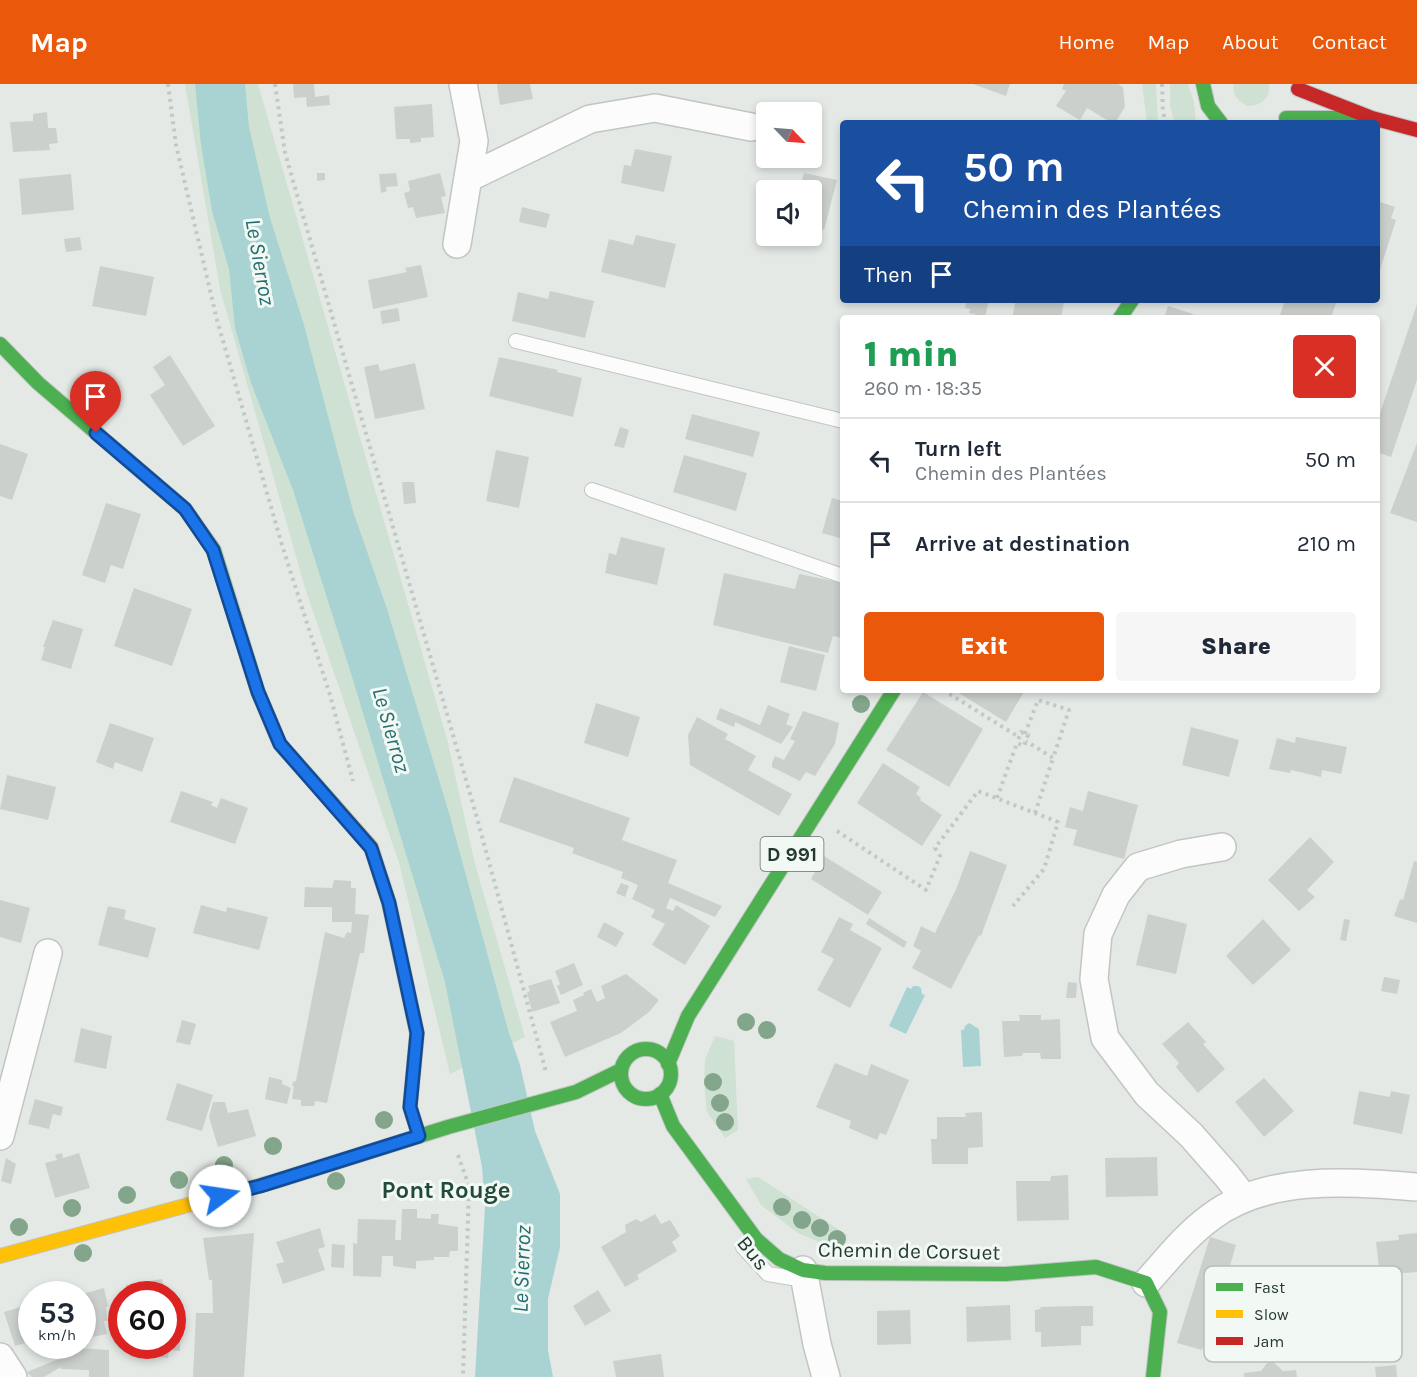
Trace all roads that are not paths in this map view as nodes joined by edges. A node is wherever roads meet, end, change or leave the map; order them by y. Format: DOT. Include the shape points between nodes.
graph roads {
  1 [pos="463,84"];
  2 [pos="1203,84"];
  3 [pos="1298,86"];
  4 [pos="1207,117"];
  5 [pos="1372,118"];
  6 [pos="1283,120"];
  7 [pos="1380,120"];
  8 [pos="1380,120"];
  9 [pos="751,127"];
  10 [pos="1417,130"];
  11 [pos="468,178"];
  12 [pos="457,244"];
  13 [pos="516,341"];
  14 [pos="0,344"];
  15 [pos="840,420"];
  16 [pos="592,490"];
  17 [pos="840,575"];
  18 [pos="892,693"];
  19 [pos="1222,847"];
  20 [pos="48,953"];
  21 [pos="688,1016"];
  22 [pos="652,1050"];
  23 [pos="668,1064"];
  24 [pos="621,1070"];
  25 [pos="576,1092"];
  26 [pos="629,1092"];
  27 [pos="660,1094"];
  28 [pos="644,1099"];
  29 [pos="673,1126"];
  30 [pos="0,1136"];
  31 [pos="419,1136"];
  32 [pos="1417,1187"];
  33 [pos="725,1197"];
  34 [pos="1244,1198"];
  35 [pos="0,1256"];
  36 [pos="805,1275"];
  37 [pos="1146,1283"];
  38 [pos="0,1358"];
  39 [pos="14,1377"];
  40 [pos="826,1377"];
  41 [pos="1153,1377"];
  1 -- 11 [label="street" via="474,141"];
  2 -- 4 [label="main road"];
  3 -- 5 [label="main road"];
  3 -- 6 [label="main road" via="1295,104"];
  5 -- 6 [label="main road"];
  5 -- 7 [label="main road"];
  8 -- 10 [label="main road"];
  9 -- 11 [label="street" via="654,108 590,119"];
  11 -- 12 [label="street"];
  13 -- 15 [label="lane"];
  14 -- 31 [label="main road" via="38,383 185,509 213,550 258,692 280,744 371,848 389,903 417,1033 410,1107"];
  16 -- 17 [label="lane"];
  18 -- 21 [label="main road, D 991"];
  19 -- 34 [label="street" via="1138,867 1116,896 1098,934 1094,979 1105,1038 1147,1094 1191,1135"];
  20 -- 30 [label="street"];
  21 -- 22 [label="main road"];
  21 -- 23 [label="main road, D 991"];
  22 -- 23 [label="main road"];
  22 -- 24 [label="main road" via="632,1053"];
  23 -- 27 [label="main road" via="670,1080"];
  24 -- 25 [label="main road"];
  24 -- 26 [label="main road"];
  25 -- 26 [label="main road"];
  25 -- 31 [label="main road"];
  26 -- 28 [label="main road"];
  27 -- 28 [label="main road"];
  27 -- 29 [label="main road, Chemin de Corsuet"];
  28 -- 29 [label="main road"];
  29 -- 33 [label="main road, Chemin de Corsuet"];
  31 -- 35 [label="main road" via="260,1186"];
  32 -- 34 [label="street" via="1365,1183 1297,1185"];
  33 -- 36 [label="main road, Chemin de Corsuet" via="756,1239"];
  33 -- 36 [label="lane, Bus" via="739,1242 768,1274"];
  34 -- 37 [label="street" via="1210,1217"];
  36 -- 37 [label="main road, Chemin de Corsuet" via="1006,1274 1096,1267"];
  36 -- 40 [label="street"];
  37 -- 41 [label="main road" via="1160,1312"];
  38 -- 39 [label="street"];
}
